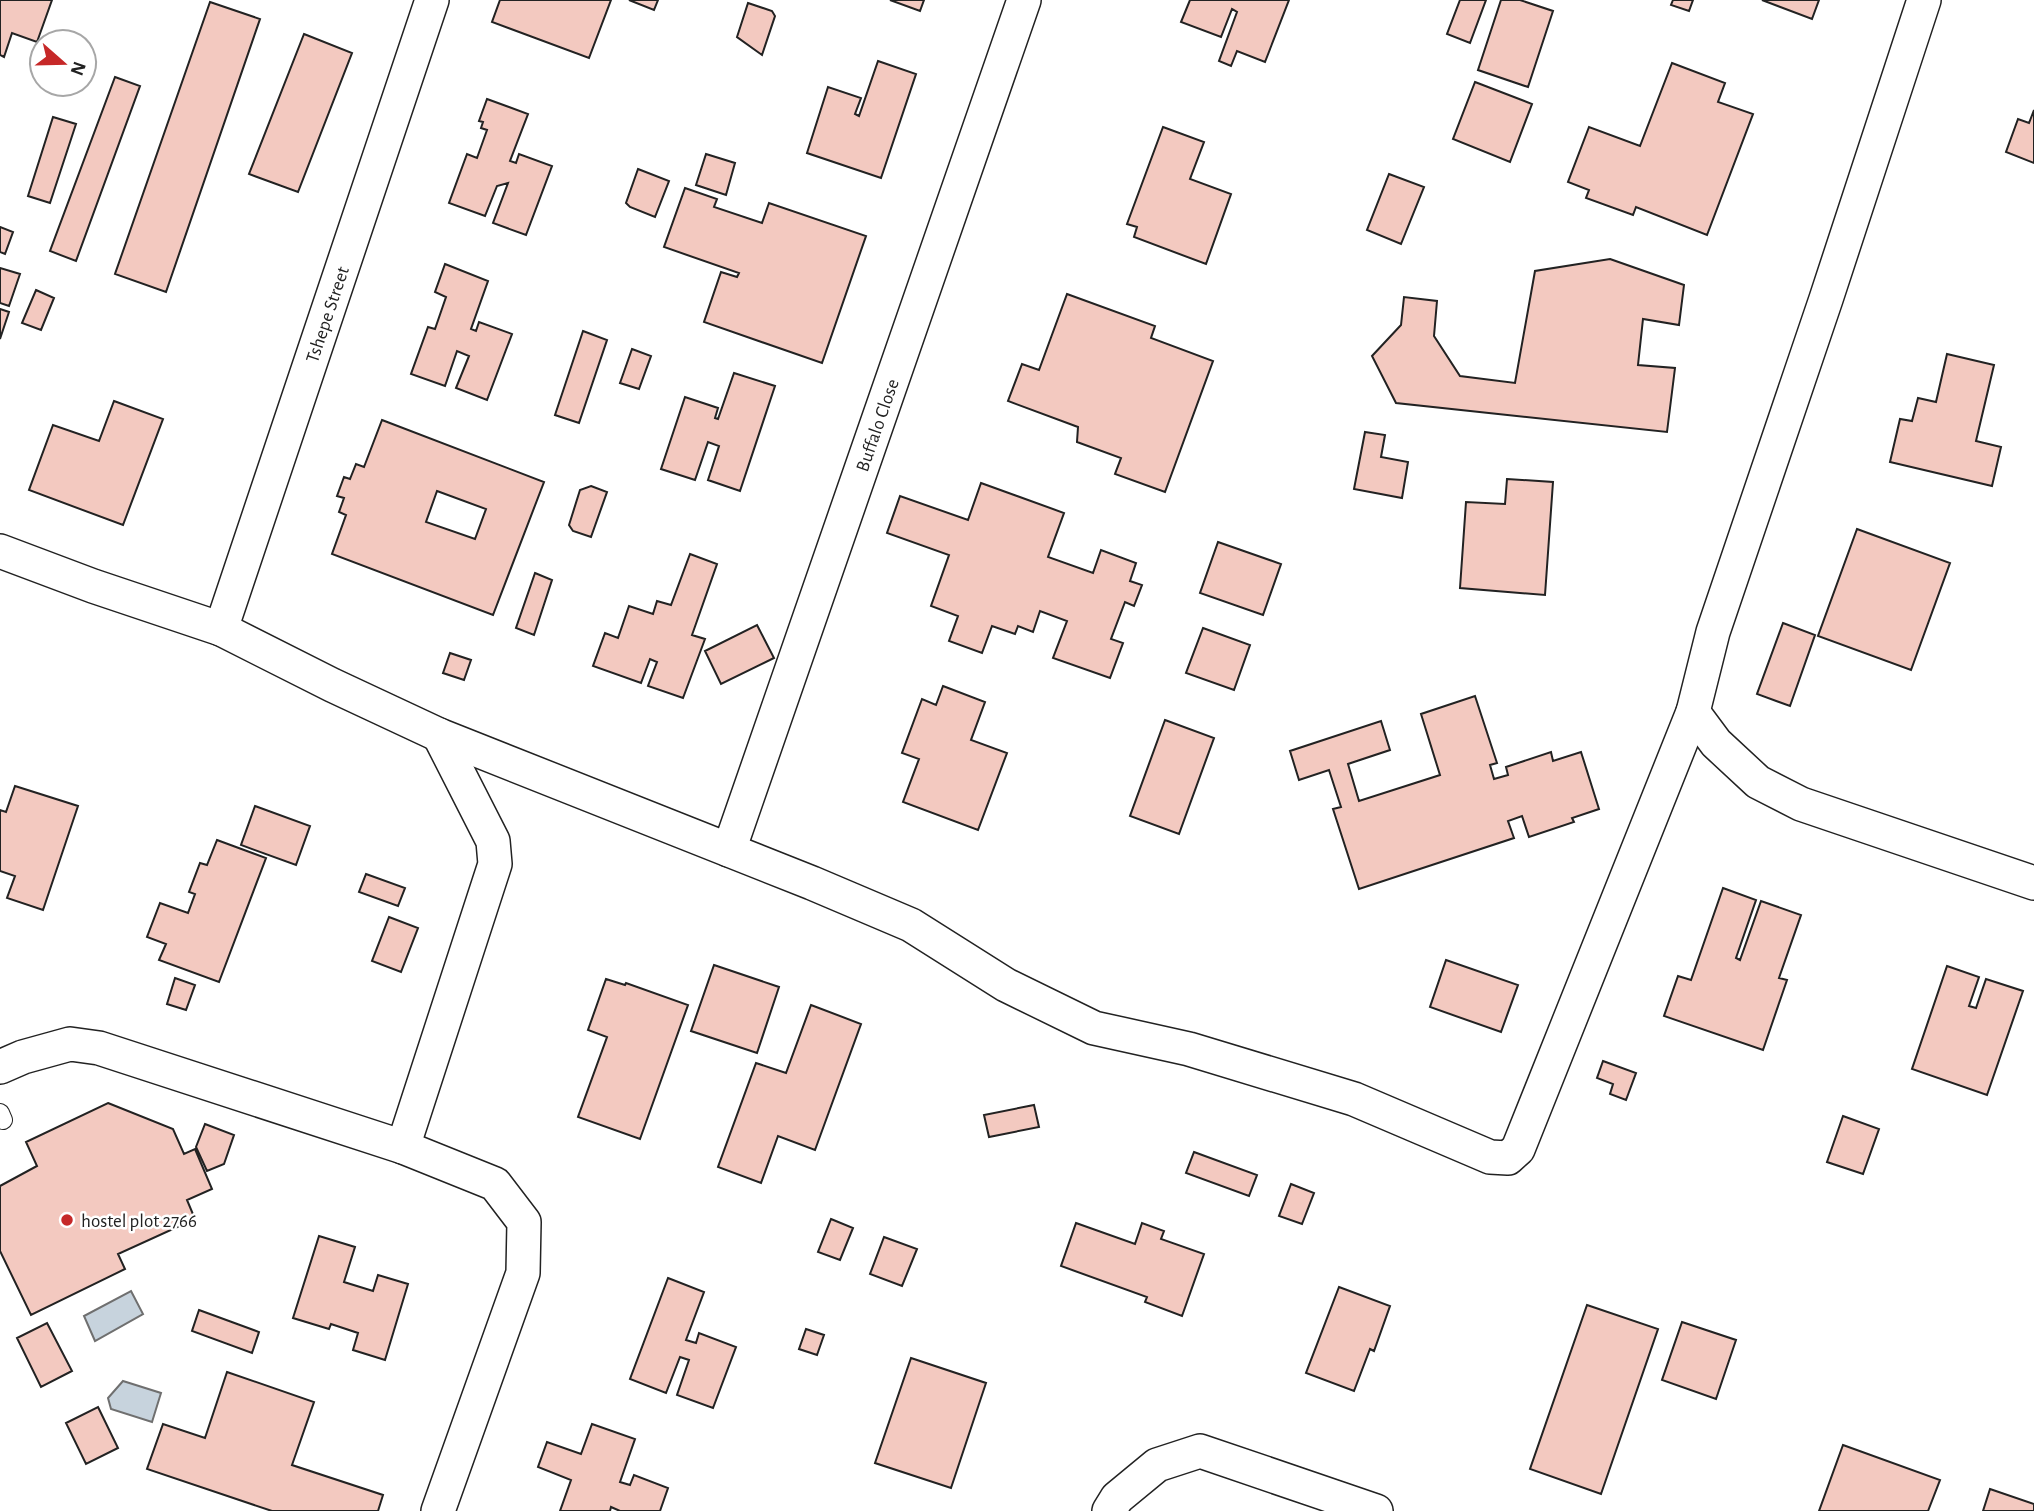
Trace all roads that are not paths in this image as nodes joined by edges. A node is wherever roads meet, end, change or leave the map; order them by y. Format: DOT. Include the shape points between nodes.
graph roads {
  1 [pos="432,0"];
  2 [pos="1024,0"];
  3 [pos="1924,0"];
  4 [pos="0,551"];
  5 [pos="221,629"];
  6 [pos="1692,712"];
  7 [pos="439,735"];
  8 [pos="729,850"];
  9 [pos="2034,883"];
  10 [pos="0,1067"];
  11 [pos="403,1147"];
  12 [pos="438,1511"];
  13 [pos="1109,1511"];
  14 [pos="1376,1511"];
  1 -- 5 [label="street, Tshepe Street"];
  2 -- 8 [label="street, Buffalo Close"];
  3 -- 6 [label="street" via="1713,632"];
  4 -- 5 [label="street"];
  5 -- 7 [label="street"];
  6 -- 8 [label="street" via="1518,1149 1508,1158 1490,1157 1354,1099 1189,1049 1094,1028 1006,985 911,925"];
  6 -- 9 [label="street" via="1716,743 1758,782 1801,804"];
  7 -- 8 [label="street"];
  7 -- 11 [label="street" via="493,841 495,864"];
  10 -- 11 [label="street" via="70,1044 92,1046"];
  11 -- 12 [label="street" via="495,1184 524,1222 523,1273"];
  13 -- 14 [label="street" via="1117,1498 1157,1465 1200,1451"];
}
